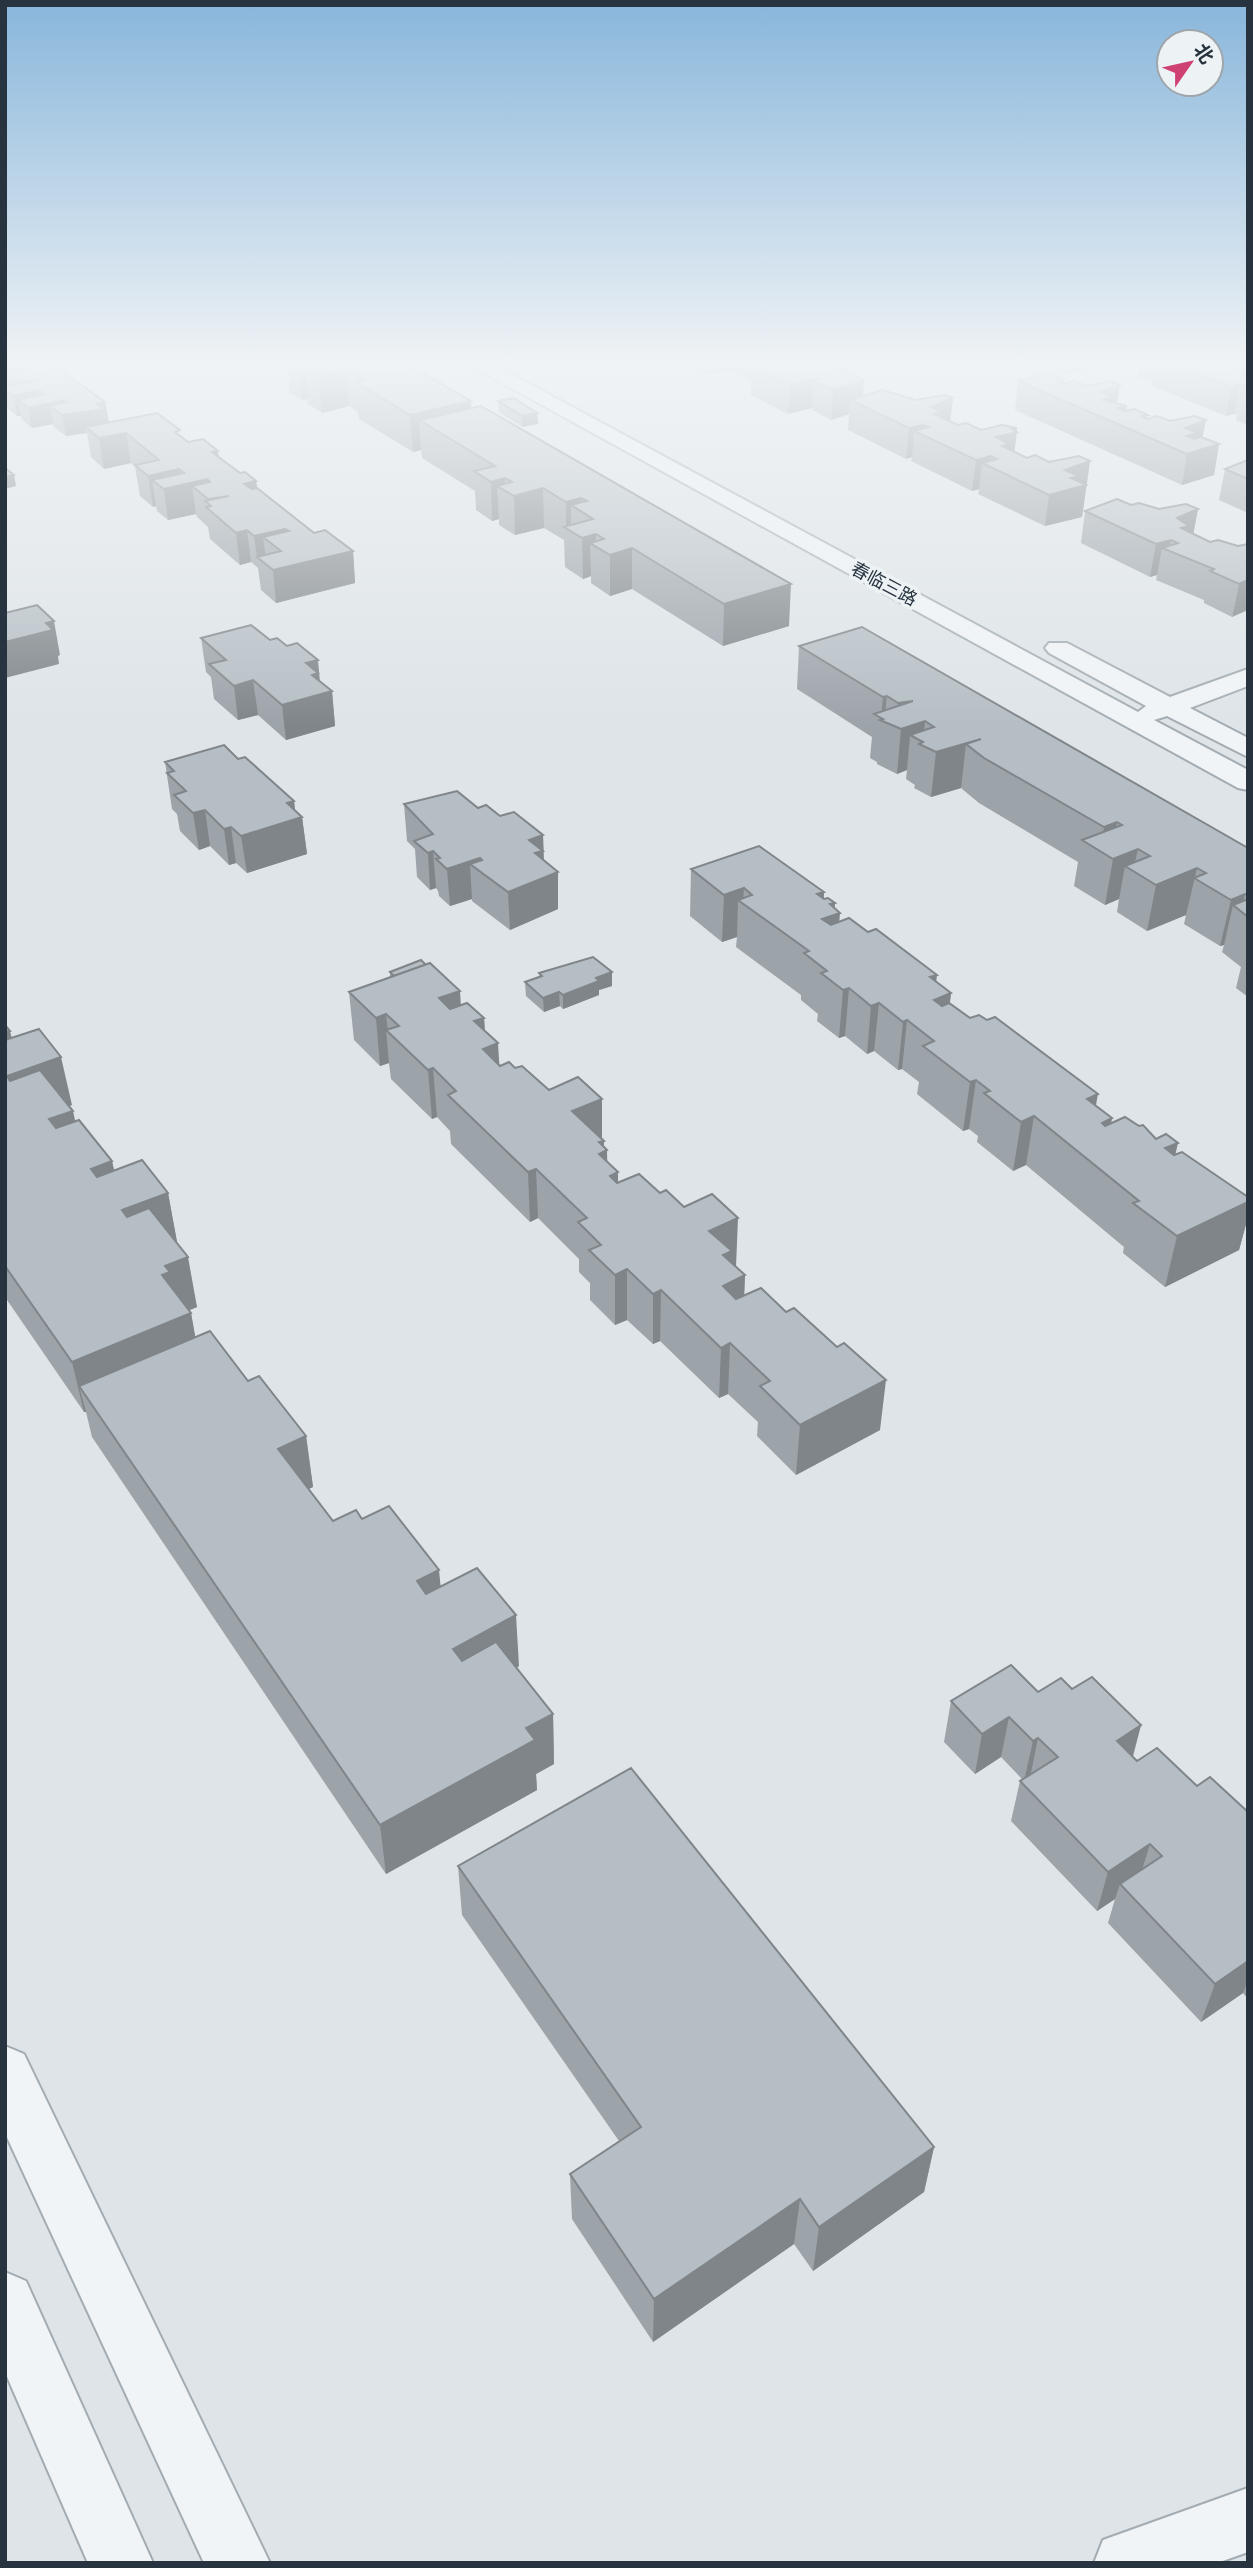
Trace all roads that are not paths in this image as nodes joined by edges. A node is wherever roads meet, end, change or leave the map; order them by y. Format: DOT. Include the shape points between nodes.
graph roads {
  1 [pos="705,487"];
  2 [pos="1032,634"];
  3 [pos="1248,677"];
  4 [pos="1166,705"];
  5 [pos="1136,720"];
  6 [pos="1248,749"];
  7 [pos="1248,782"];
  8 [pos="5,2071"];
  9 [pos="5,2302"];
  10 [pos="1248,2520"];
  11 [pos="121,2563"];
  12 [pos="239,2563"];
  13 [pos="1126,2563"];
  1 -- 5 [label="street, 春临三路"];
  2 -- 4 [label="street"];
  3 -- 4 [label="street"];
  4 -- 5 [label="street"];
  4 -- 6 [label="street"];
  5 -- 7 [label="street, 春临三路"];
  8 -- 12 [label="street"];
  9 -- 11 [label="street"];
  10 -- 13 [label="street"];
}
